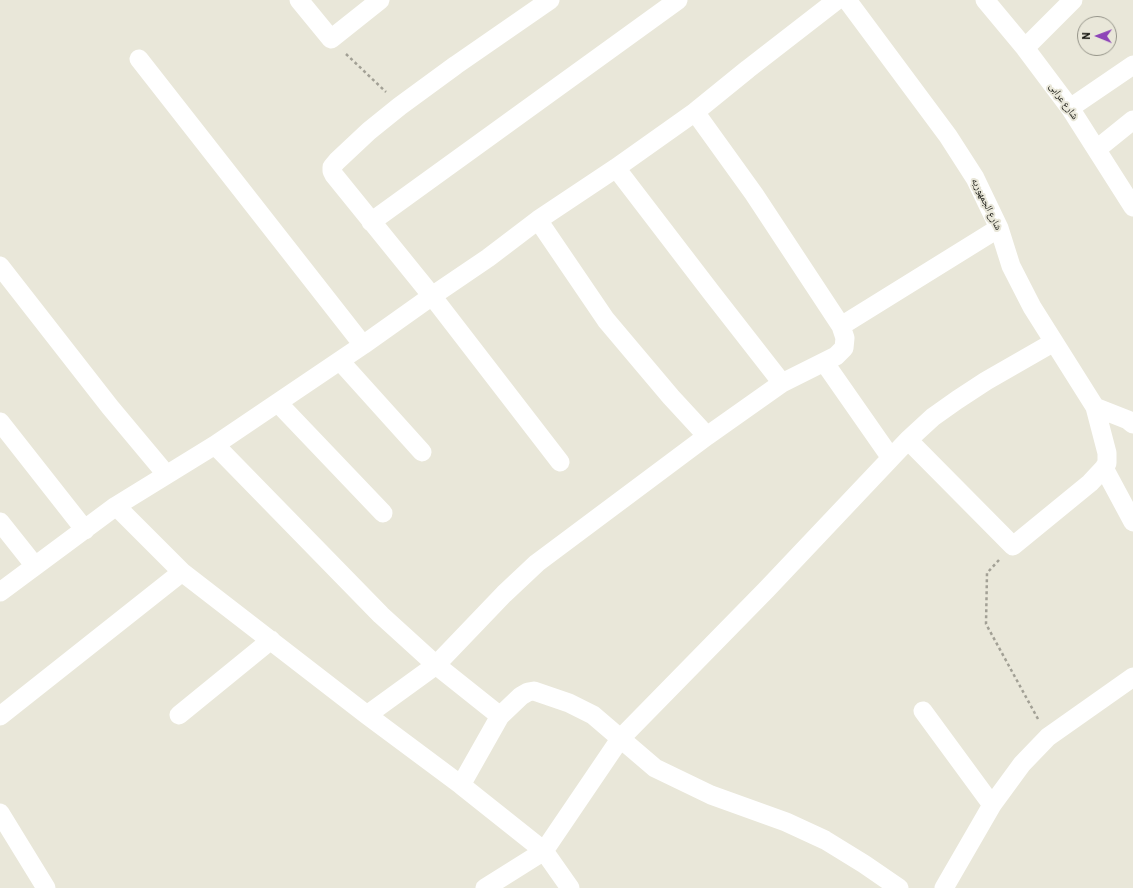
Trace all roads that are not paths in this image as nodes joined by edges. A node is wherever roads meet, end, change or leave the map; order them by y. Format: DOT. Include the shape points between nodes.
graph roads {
  1 [pos="299,0"];
  2 [pos="380,0"];
  3 [pos="550,0"];
  4 [pos="678,0"];
  5 [pos="837,0"];
  6 [pos="847,0"];
  7 [pos="986,0"];
  8 [pos="1073,0"];
  9 [pos="1025,48"];
  10 [pos="139,59"];
  11 [pos="1133,65"];
  12 [pos="1070,108"];
  13 [pos="695,112"];
  14 [pos="1133,120"];
  15 [pos="1097,149"];
  16 [pos="616,168"];
  17 [pos="1133,208"];
  18 [pos="538,220"];
  19 [pos="371,222"];
  20 [pos="999,228"];
  21 [pos="0,266"];
  22 [pos="432,296"];
  23 [pos="841,326"];
  24 [pos="1054,342"];
  25 [pos="363,345"];
  26 [pos="340,361"];
  27 [pos="824,362"];
  28 [pos="782,383"];
  29 [pos="278,403"];
  30 [pos="1095,407"];
  31 [pos="0,422"];
  32 [pos="1133,424"];
  33 [pos="707,436"];
  34 [pos="908,440"];
  35 [pos="215,444"];
  36 [pos="422,452"];
  37 [pos="891,458"];
  38 [pos="560,462"];
  39 [pos="1104,468"];
  40 [pos="166,474"];
  41 [pos="116,506"];
  42 [pos="383,513"];
  43 [pos="0,522"];
  44 [pos="1133,522"];
  45 [pos="85,530"];
  46 [pos="35,566"];
  47 [pos="182,572"];
  48 [pos="0,592"];
  49 [pos="271,640"];
  50 [pos="436,665"];
  51 [pos="1133,677"];
  52 [pos="923,711"];
  53 [pos="179,715"];
  54 [pos="0,716"];
  55 [pos="367,716"];
  56 [pos="500,716"];
  57 [pos="620,739"];
  58 [pos="461,785"];
  59 [pos="992,805"];
  60 [pos="0,813"];
  61 [pos="544,851"];
  62 [pos="46,888"];
  63 [pos="484,888"];
  64 [pos="570,888"];
  65 [pos="899,888"];
  66 [pos="944,888"];
  1 -- 2 [label="street" via="331,39"];
  3 -- 19 [label="street" via="400,106 369,131 332,167 334,175"];
  4 -- 19 [label="street"];
  5 -- 13 [label="street"];
  6 -- 20 [label="street, شارع الجمهوريه" via="948,136 975,178"];
  7 -- 9 [label="street, شارع عرابى"];
  8 -- 9 [label="street"];
  9 -- 12 [label="street, شارع عرابى"];
  10 -- 25 [label="street"];
  11 -- 12 [label="street"];
  12 -- 15 [label="street, شارع عرابى"];
  13 -- 16 [label="street"];
  13 -- 23 [label="street" via="754,194"];
  14 -- 15 [label="street"];
  15 -- 17 [label="street, شارع عرابى"];
  16 -- 18 [label="street"];
  16 -- 28 [label="street"];
  18 -- 22 [label="street"];
  18 -- 33 [label="street" via="606,320"];
  19 -- 22 [label="street"];
  20 -- 23 [label="street"];
  20 -- 24 [label="street, شارع الجمهوريه" via="1010,266"];
  21 -- 40 [label="street"];
  22 -- 25 [label="street"];
  22 -- 38 [label="street"];
  23 -- 27 [label="street" via="845,338 844,348"];
  24 -- 30 [label="street, شارع الجمهوريه"];
  24 -- 34 [label="street" via="957,400 933,417"];
  25 -- 26 [label="street"];
  26 -- 29 [label="street"];
  26 -- 36 [label="street"];
  27 -- 28 [label="street"];
  27 -- 37 [label="street"];
  28 -- 33 [label="street"];
  29 -- 35 [label="street"];
  29 -- 42 [label="street"];
  30 -- 32 [label="street"];
  30 -- 39 [label="street, شارع الجمهوريه" via="1107,453"];
  31 -- 45 [label="street"];
  33 -- 50 [label="street" via="537,563"];
  34 -- 37 [label="street"];
  34 -- 39 [label="street" via="1013,546 1090,483"];
  35 -- 40 [label="street"];
  35 -- 50 [label="street" via="381,615"];
  37 -- 57 [label="street" via="768,589"];
  39 -- 44 [label="street"];
  40 -- 41 [label="street"];
  41 -- 45 [label="street"];
  41 -- 47 [label="street"];
  43 -- 46 [label="street"];
  45 -- 46 [label="street"];
  46 -- 48 [label="street"];
  47 -- 49 [label="street"];
  47 -- 54 [label="street"];
  49 -- 53 [label="street"];
  49 -- 55 [label="street"];
  50 -- 55 [label="street"];
  50 -- 56 [label="street"];
  51 -- 59 [label="street" via="1048,737 1022,764"];
  52 -- 59 [label="street"];
  55 -- 58 [label="street"];
  56 -- 57 [label="street" via="521,696 534,691 569,703 593,715"];
  56 -- 58 [label="street"];
  57 -- 61 [label="street"];
  57 -- 65 [label="street" via="655,768 711,795 786,822 825,840"];
  58 -- 61 [label="street"];
  59 -- 66 [label="street"];
  60 -- 62 [label="street"];
  61 -- 63 [label="street"];
  61 -- 64 [label="street"];
}
